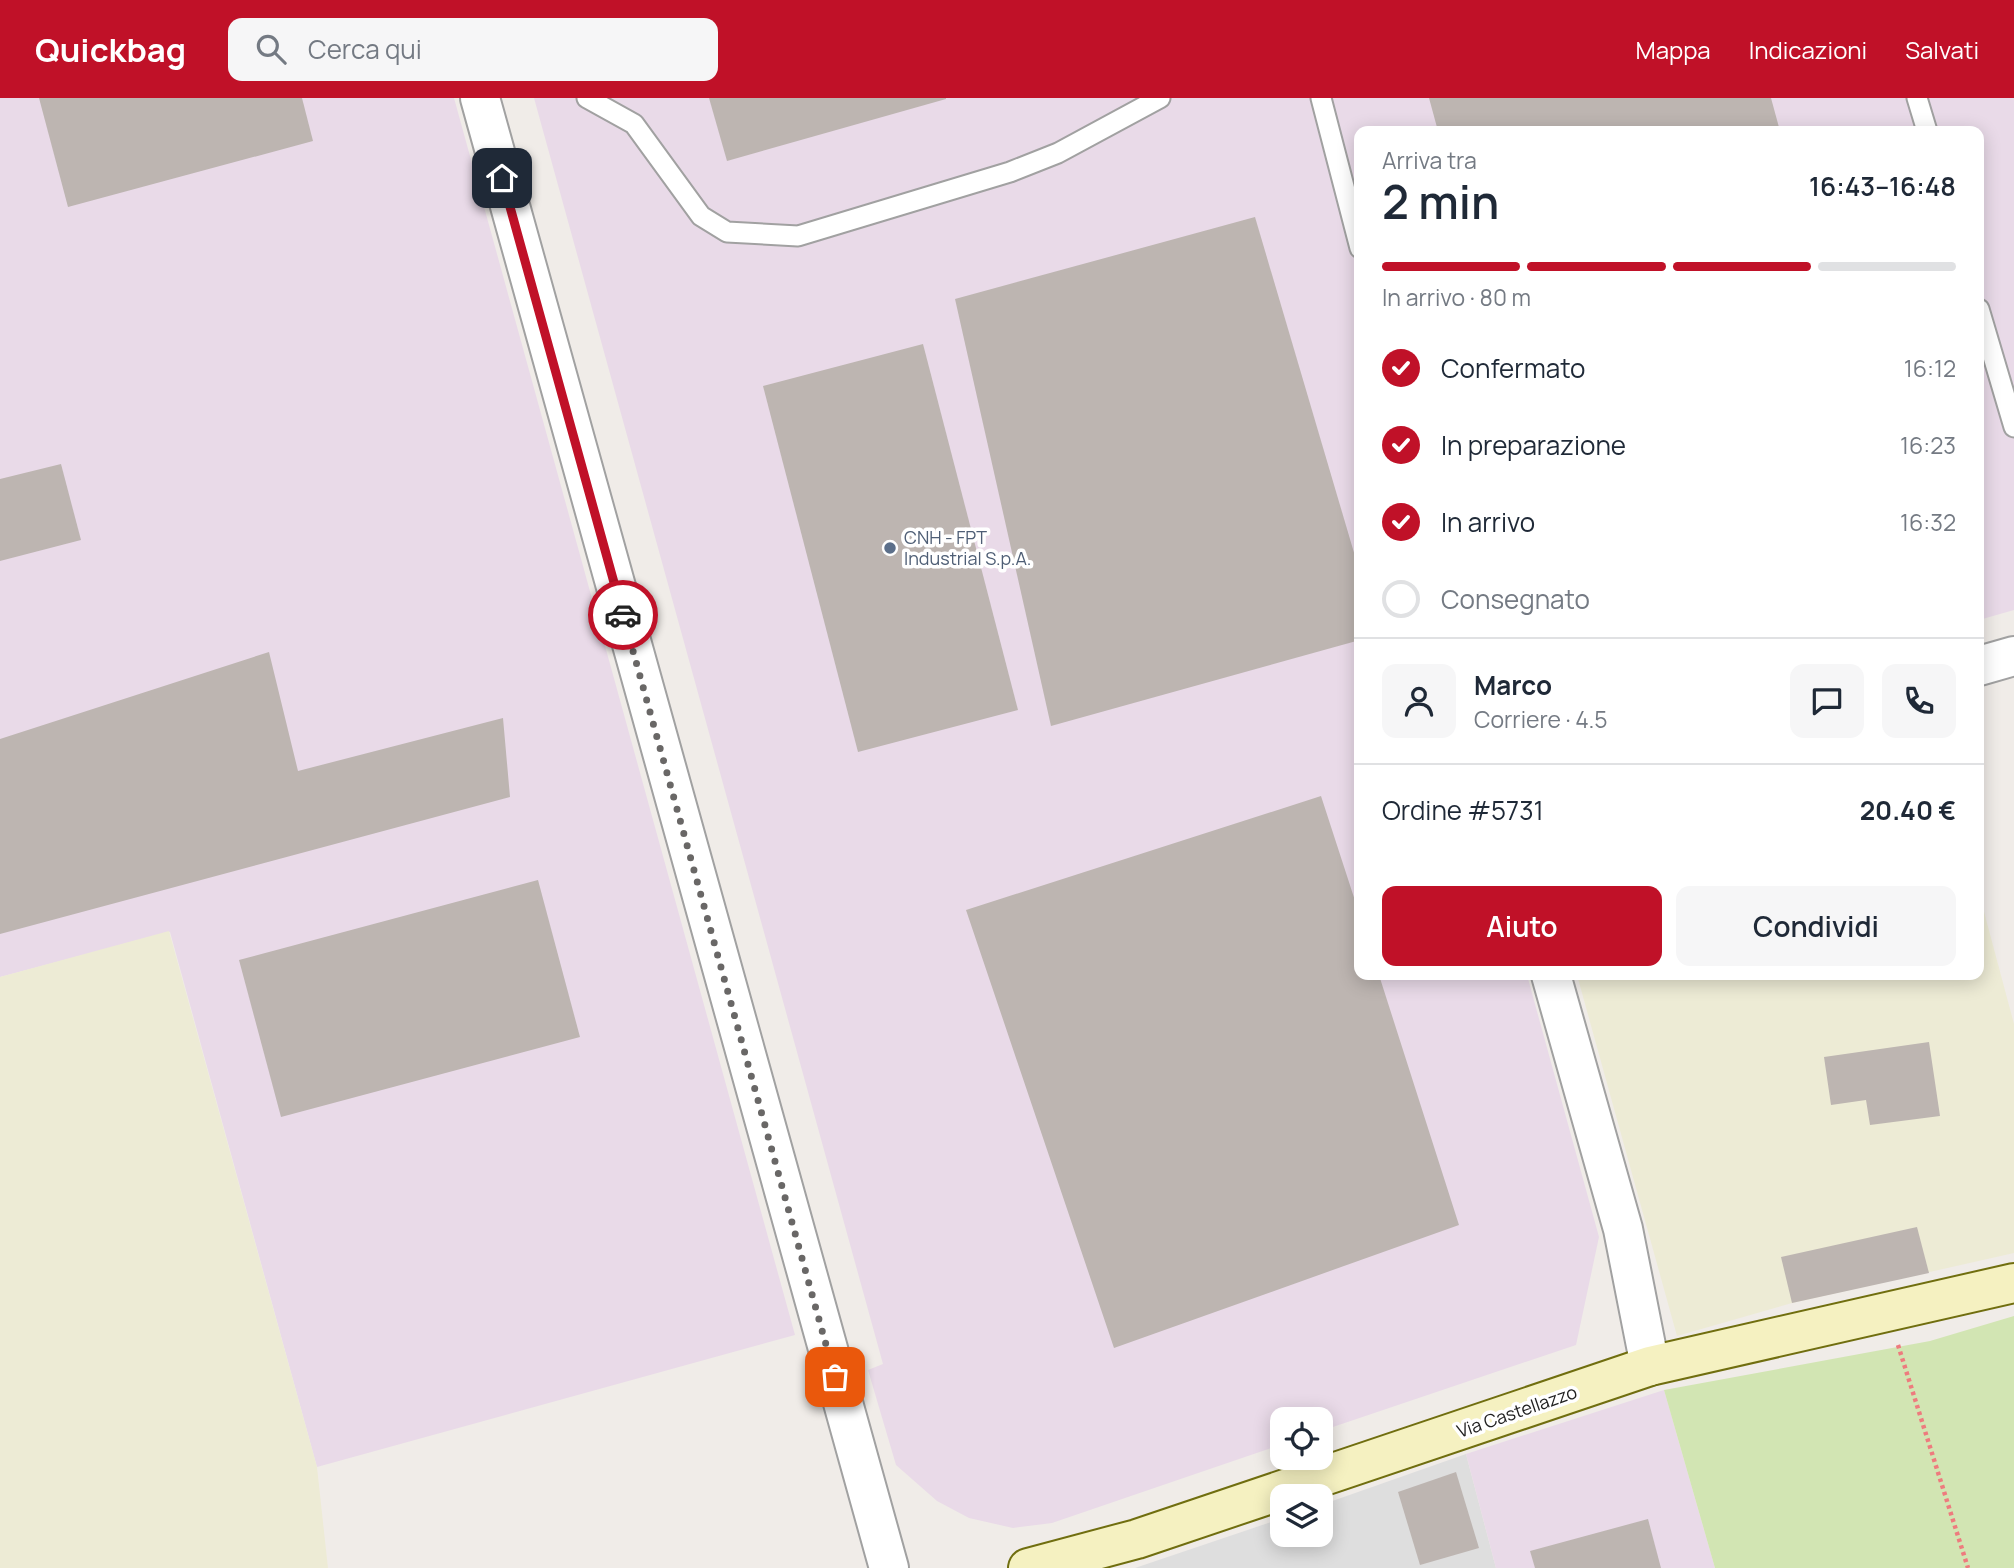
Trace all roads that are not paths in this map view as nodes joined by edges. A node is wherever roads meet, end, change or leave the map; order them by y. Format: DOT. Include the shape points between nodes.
graph roads {
  1 [pos="480,98"];
  2 [pos="587,98"];
  3 [pos="1160,98"];
  4 [pos="1321,98"];
  5 [pos="1917,98"];
  6 [pos="1925,126"];
  7 [pos="1354,225"];
  8 [pos="1984,326"];
  9 [pos="2014,427"];
  10 [pos="2014,656"];
  11 [pos="1984,665"];
  12 [pos="1551,980"];
  13 [pos="2014,1283"];
  14 [pos="1650,1366"];
  15 [pos="889,1568"];
  16 [pos="1028,1568"];
  1 -- 15 [label="street"];
  2 -- 3 [label="lane" via="635,124 701,216 727,232 798,236 1010,172 1058,153"];
  4 -- 7 [label="lane"];
  5 -- 6 [label="lane"];
  8 -- 9 [label="lane"];
  10 -- 11 [label="street"];
  12 -- 14 [label="street" via="1623,1229"];
  13 -- 14 [label="street, Via Castellazzo"];
  14 -- 16 [label="street, Via Castellazzo" via="1150,1535"];
}
